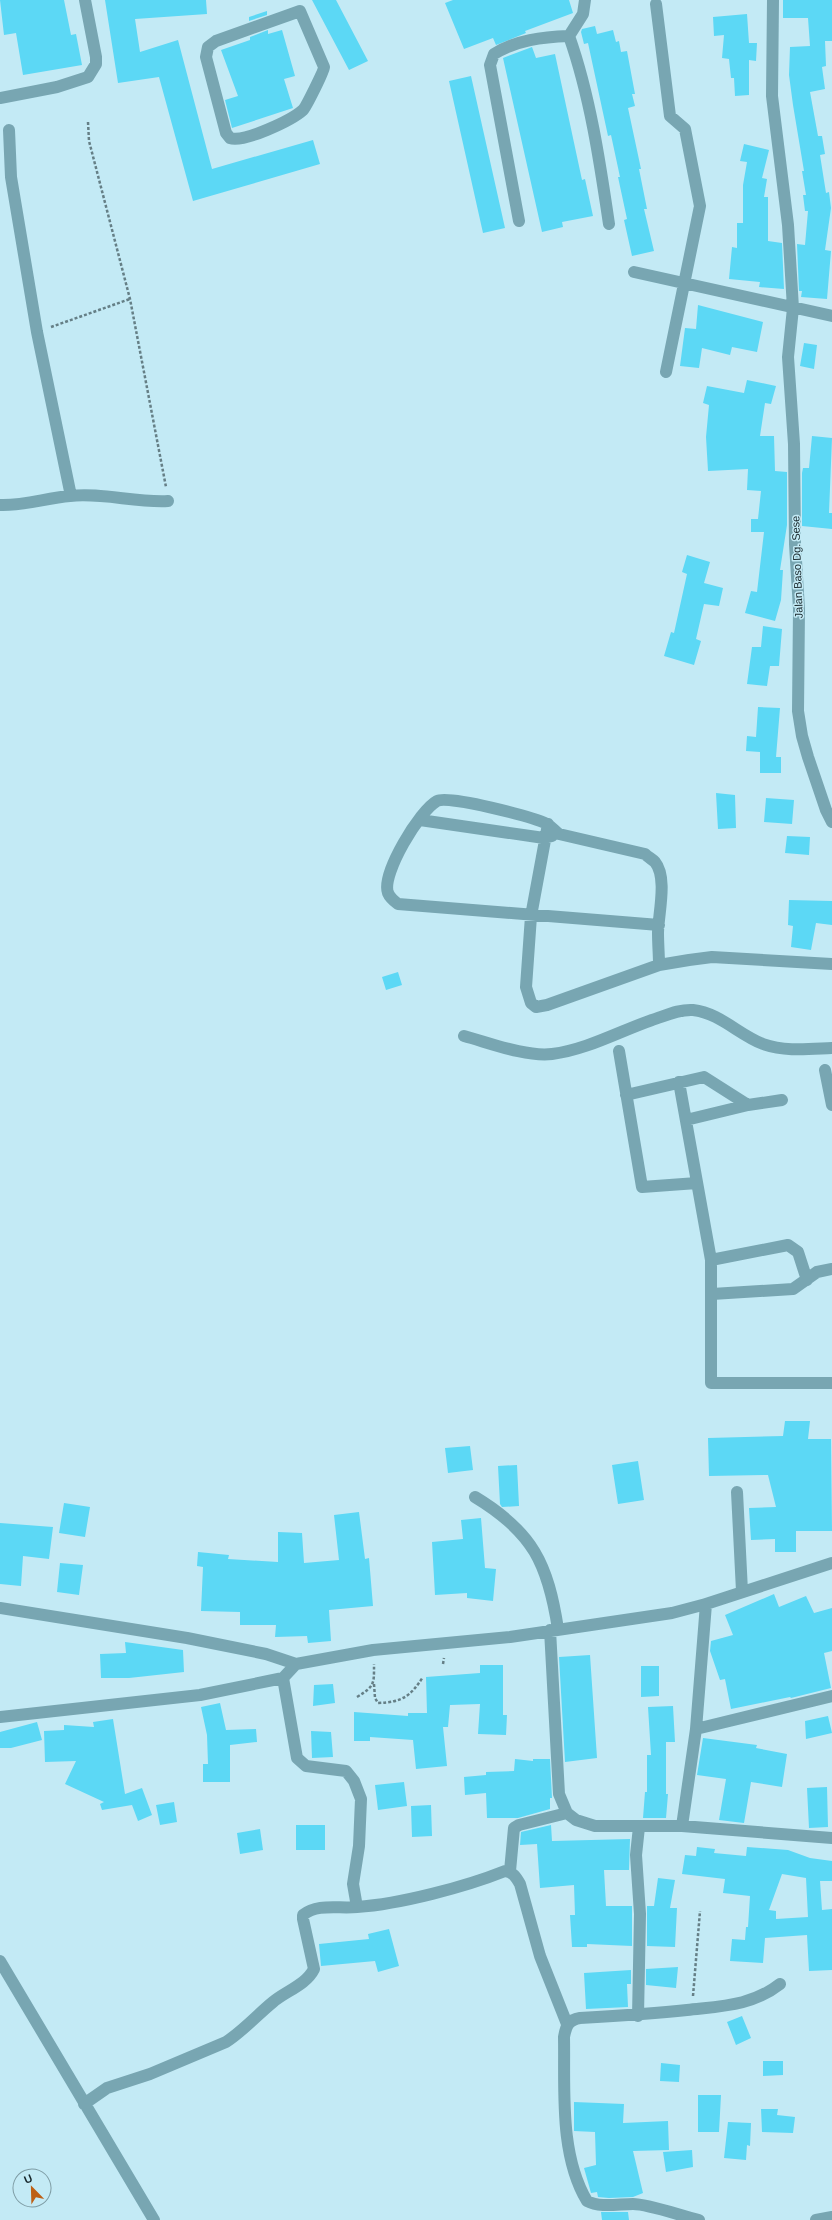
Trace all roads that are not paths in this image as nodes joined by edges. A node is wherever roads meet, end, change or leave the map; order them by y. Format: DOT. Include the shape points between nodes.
graph roads {
  1 [pos="85,0"];
  2 [pos="585,0"];
  3 [pos="773,0"];
  4 [pos="656,4"];
  5 [pos="298,5"];
  6 [pos="569,36"];
  7 [pos="0,98"];
  8 [pos="9,130"];
  9 [pos="519,221"];
  10 [pos="609,224"];
  11 [pos="634,272"];
  12 [pos="685,283"];
  13 [pos="793,308"];
  14 [pos="832,316"];
  15 [pos="666,372"];
  16 [pos="70,496"];
  17 [pos="168,501"];
  18 [pos="0,505"];
  19 [pos="420,820"];
  20 [pos="832,822"];
  21 [pos="548,824"];
  22 [pos="559,834"];
  23 [pos="544,838"];
  24 [pos="531,916"];
  25 [pos="659,925"];
  26 [pos="832,964"];
  27 [pos="660,965"];
  28 [pos="464,1036"];
  29 [pos="832,1048"];
  30 [pos="619,1051"];
  31 [pos="825,1070"];
  32 [pos="679,1082"];
  33 [pos="626,1095"];
  34 [pos="782,1100"];
  35 [pos="748,1105"];
  36 [pos="832,1105"];
  37 [pos="686,1120"];
  38 [pos="697,1183"];
  39 [pos="711,1260"];
  40 [pos="832,1269"];
  41 [pos="807,1280"];
  42 [pos="712,1294"];
  43 [pos="832,1383"];
  44 [pos="737,1492"];
  45 [pos="475,1497"];
  46 [pos="832,1563"];
  47 [pos="742,1591"];
  48 [pos="706,1604"];
  49 [pos="0,1608"];
  50 [pos="554,1630"];
  51 [pos="296,1664"];
  52 [pos="283,1678"];
  53 [pos="832,1696"];
  54 [pos="0,1717"];
  55 [pos="696,1729"];
  56 [pos="568,1813"];
  57 [pos="682,1826"];
  58 [pos="639,1827"];
  59 [pos="832,1838"];
  60 [pos="510,1871"];
  61 [pos="357,1907"];
  62 [pos="0,1961"];
  63 [pos="780,1984"];
  64 [pos="638,2016"];
  65 [pos="567,2024"];
  66 [pos="84,2104"];
  67 [pos="668,2216"];
  68 [pos="832,2217"];
  69 [pos="154,2220"];
  70 [pos="698,2220"];
  71 [pos="816,2220"];
  1 -- 7 [label="street" via="96,57 96,64 88,77 57,87"];
  2 -- 6 [label="street" via="583,14"];
  3 -- 13 [label="street, Jalan Baso Dg. Sese" via="772,96 788,225"];
  4 -- 12 [label="street" via="670,116 686,129 700,206"];
  5 -- 5 [label="street" via="324,67 305,109 294,118 253,135 230,138 226,134 206,57 208,47 216,41"];
  6 -- 9 [label="street" via="547,37 514,44 494,54 490,65"];
  6 -- 10 [label="street" via="586,98"];
  8 -- 16 [label="street" via="11,177 37,332"];
  11 -- 12 [label="street"];
  12 -- 13 [label="street"];
  12 -- 15 [label="street"];
  13 -- 14 [label="street"];
  13 -- 20 [label="street, Jalan Baso Dg. Sese" via="788,357 794,444 795,544 799,609 798,711 808,757"];
  16 -- 17 [label="street"];
  16 -- 18 [label="street" via="34,503"];
  19 -- 21 [label="street" via="438,801 451,799"];
  19 -- 23 [label="street"];
  19 -- 24 [label="street" via="402,844 387,883 387,892 392,900 398,904"];
  21 -- 22 [label="street"];
  21 -- 23 [label="street"];
  22 -- 23 [label="street"];
  22 -- 25 [label="street" via="645,854 655,862 661,880"];
  23 -- 24 [label="street"];
  24 -- 25 [label="street"];
  24 -- 27 [label="street" via="526,987 531,1003 536,1007"];
  25 -- 27 [label="street"];
  26 -- 27 [label="street" via="712,957"];
  28 -- 29 [label="street" via="536,1055 553,1054 580,1047 674,1012 692,1010 709,1013 762,1044 773,1047 796,1050"];
  30 -- 33 [label="street"];
  31 -- 36 [label="street"];
  32 -- 33 [label="street"];
  32 -- 35 [label="street" via="704,1077"];
  32 -- 37 [label="street"];
  33 -- 38 [label="street" via="642,1187"];
  34 -- 35 [label="street"];
  35 -- 37 [label="street"];
  37 -- 38 [label="street"];
  38 -- 39 [label="street"];
  39 -- 41 [label="street" via="788,1245 798,1252"];
  39 -- 42 [label="street"];
  40 -- 41 [label="street" via="818,1272"];
  41 -- 42 [label="street" via="791,1289"];
  42 -- 43 [label="street" via="711,1383"];
  44 -- 47 [label="street"];
  45 -- 50 [label="street" via="509,1520 538,1557 551,1592"];
  46 -- 47 [label="street"];
  47 -- 48 [label="street"];
  48 -- 50 [label="street" via="672,1613"];
  48 -- 55 [label="street"];
  49 -- 51 [label="street" via="187,1638 266,1654"];
  50 -- 51 [label="street" via="510,1637 373,1650"];
  50 -- 56 [label="street" via="559,1794"];
  51 -- 52 [label="street"];
  52 -- 54 [label="street" via="200,1695"];
  52 -- 61 [label="street" via="297,1758 306,1766 346,1771 362,1799 353,1884"];
  53 -- 55 [label="street"];
  55 -- 57 [label="street"];
  56 -- 58 [label="street" via="576,1820 595,1826"];
  56 -- 60 [label="street" via="514,1828"];
  57 -- 58 [label="street"];
  57 -- 59 [label="street"];
  58 -- 64 [label="street" via="636,1855 640,1914"];
  60 -- 61 [label="street" via="403,1900"];
  60 -- 65 [label="street" via="520,1884 540,1956"];
  61 -- 66 [label="street" via="318,1908 303,1915 314,1969 311,1974 274,2000 235,2036 150,2074 107,2088"];
  62 -- 66 [label="street"];
  63 -- 64 [label="street" via="770,1992 728,2007"];
  64 -- 65 [label="street" via="580,2018 573,2019"];
  65 -- 67 [label="street" via="564,2037 568,2136 572,2160 584,2196 593,2204 638,2204"];
  66 -- 69 [label="street"];
  67 -- 70 [label="street"];
  68 -- 71 [label="street"];
}
